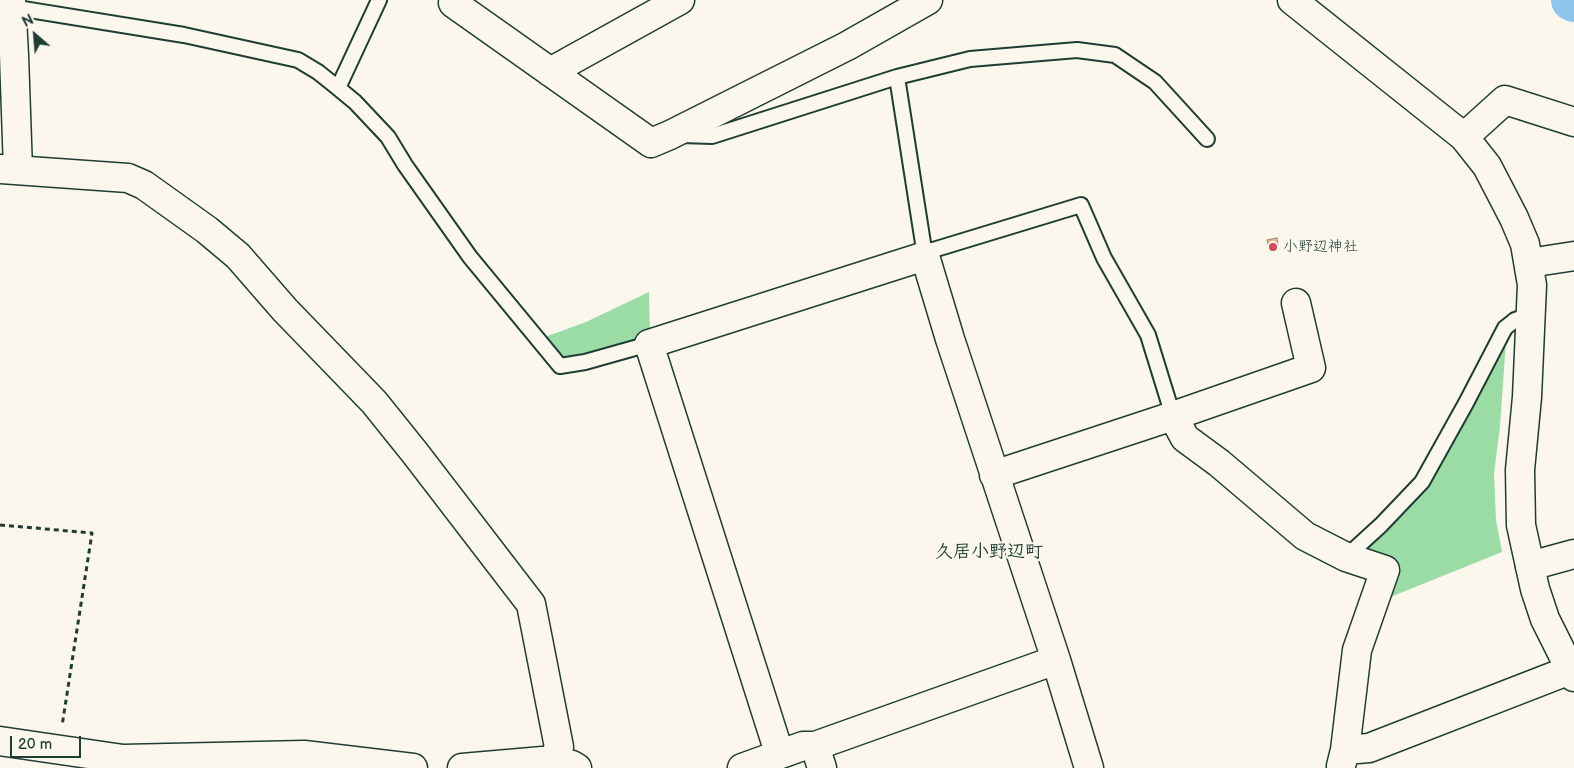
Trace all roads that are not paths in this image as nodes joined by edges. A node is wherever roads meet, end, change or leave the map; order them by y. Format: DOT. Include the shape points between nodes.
graph roads {
  1 [pos="379,0"];
  2 [pos="454,0"];
  3 [pos="680,0"];
  4 [pos="928,0"];
  5 [pos="1292,0"];
  6 [pos="11,4"];
  7 [pos="7,55"];
  8 [pos="550,72"];
  9 [pos="897,77"];
  10 [pos="338,88"];
  11 [pos="1574,122"];
  12 [pos="670,135"];
  13 [pos="1464,137"];
  14 [pos="1207,139"];
  15 [pos="9,169"];
  16 [pos="925,256"];
  17 [pos="1574,256"];
  18 [pos="1529,263"];
  19 [pos="1296,303"];
  20 [pos="1532,314"];
  21 [pos="649,344"];
  22 [pos="1173,416"];
  23 [pos="994,475"];
  24 [pos="1574,554"];
  25 [pos="1346,557"];
  26 [pos="1530,566"];
  27 [pos="1056,660"];
  28 [pos="1572,674"];
  29 [pos="0,741"];
  30 [pos="782,753"];
  31 [pos="819,757"];
  32 [pos="1343,759"];
  33 [pos="560,765"];
  34 [pos="413,768"];
  35 [pos="462,768"];
  36 [pos="742,768"];
  37 [pos="1089,768"];
  1 -- 10 [label="lane"];
  2 -- 8 [label="street" via="453,3"];
  3 -- 8 [label="street"];
  4 -- 12 [label="street" via="847,46"];
  5 -- 13 [label="street"];
  6 -- 7 [label="street"];
  6 -- 10 [label="lane" via="184,35 298,60"];
  7 -- 15 [label="street"];
  8 -- 12 [label="street" via="651,143"];
  9 -- 12 [label="lane" via="712,136"];
  9 -- 14 [label="lane" via="970,59 1077,50 1115,55 1155,82"];
  9 -- 16 [label="lane"];
  10 -- 21 [label="lane" via="388,137 470,257 560,366"];
  11 -- 13 [label="street" via="1505,100"];
  13 -- 18 [label="street" via="1487,166 1502,193"];
  15 -- 33 [label="street" via="128,178 144,185 208,230 238,256 374,402 530,604"];
  16 -- 21 [label="street"];
  16 -- 22 [label="lane" via="933,250 1081,205 1104,258 1148,335"];
  16 -- 23 [label="street"];
  17 -- 18 [label="street"];
  18 -- 20 [label="street"];
  19 -- 22 [label="street" via="1311,368"];
  20 -- 25 [label="lane" via="1505,328 1422,482"];
  20 -- 26 [label="street" via="1520,479 1521,525"];
  21 -- 30 [label="street" via="776,743"];
  22 -- 23 [label="street"];
  22 -- 25 [label="street" via="1185,438 1219,463 1280,517 1305,536"];
  23 -- 27 [label="street"];
  24 -- 26 [label="street"];
  25 -- 32 [label="street" via="1385,570 1358,650"];
  26 -- 28 [label="street" via="1544,619"];
  27 -- 31 [label="street"];
  27 -- 37 [label="street"];
  28 -- 32 [label="street"];
  29 -- 34 [label="street" via="123,759 304,755"];
  30 -- 31 [label="street" via="803,746"];
  30 -- 36 [label="street"];
  33 -- 35 [label="street"];
}
